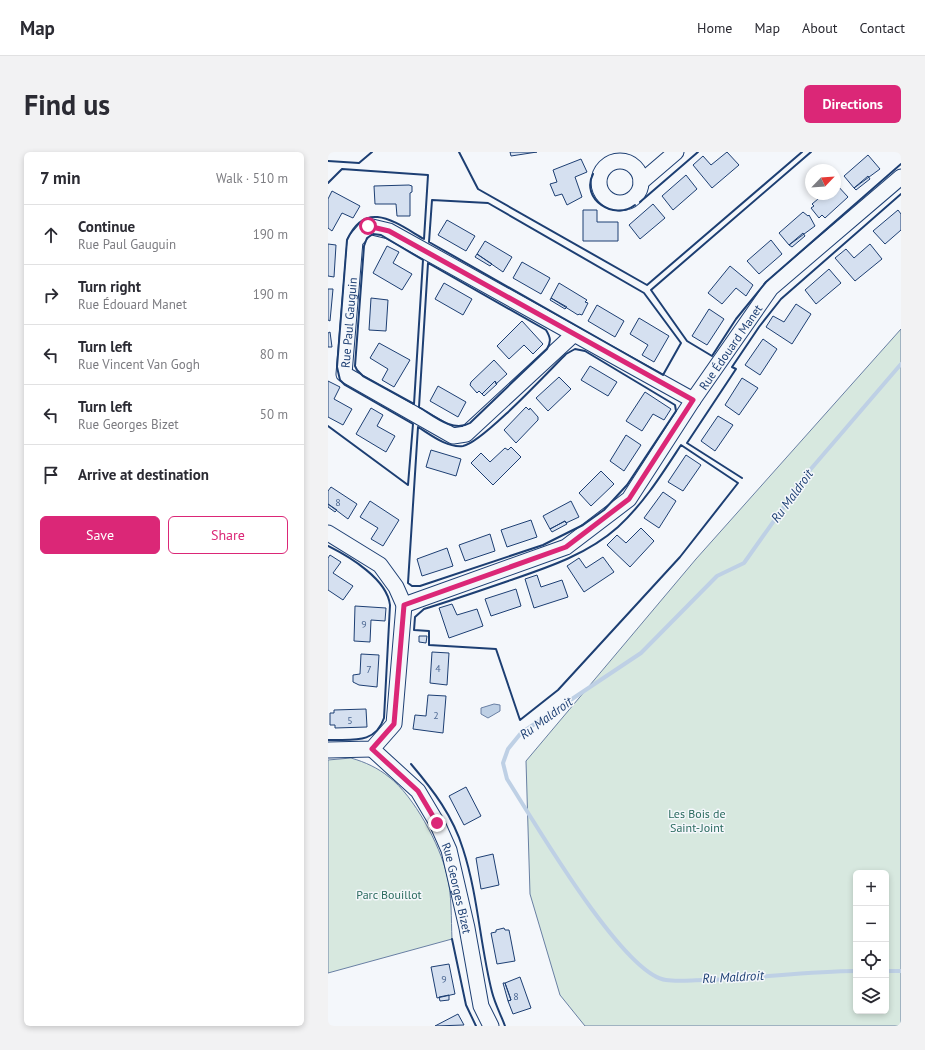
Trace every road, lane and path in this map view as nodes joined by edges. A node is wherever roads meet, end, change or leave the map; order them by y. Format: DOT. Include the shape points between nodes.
graph roads {
  1 [pos="676,152"];
  2 [pos="901,177"];
  3 [pos="641,182"];
  4 [pos="573,335"];
  5 [pos="693,400"];
  6 [pos="328,533"];
  7 [pos="404,605"];
  8 [pos="372,749"];
  9 [pos="328,750"];
  10 [pos="491,1026"];
  1 -- 3 [label="street"];
  2 -- 5 [label="street, Rue Édouard Manet" via="771,288"];
  4 -- 4 [label="street, Rue Paul Gauguin" via="389,231 368,226 355,241 344,374 453,436 466,434"];
  4 -- 5 [label="street, Rue Paul Gauguin"];
  5 -- 7 [label="street, Rue Édouard Manet" via="629,499 566,547"];
  6 -- 7 [label="street" via="380,565 396,586"];
  7 -- 8 [label="street" via="394,724"];
  8 -- 9 [label="street"];
  8 -- 10 [label="street, Rue Georges Bizet" via="418,791 449,850 481,1006"];
}
